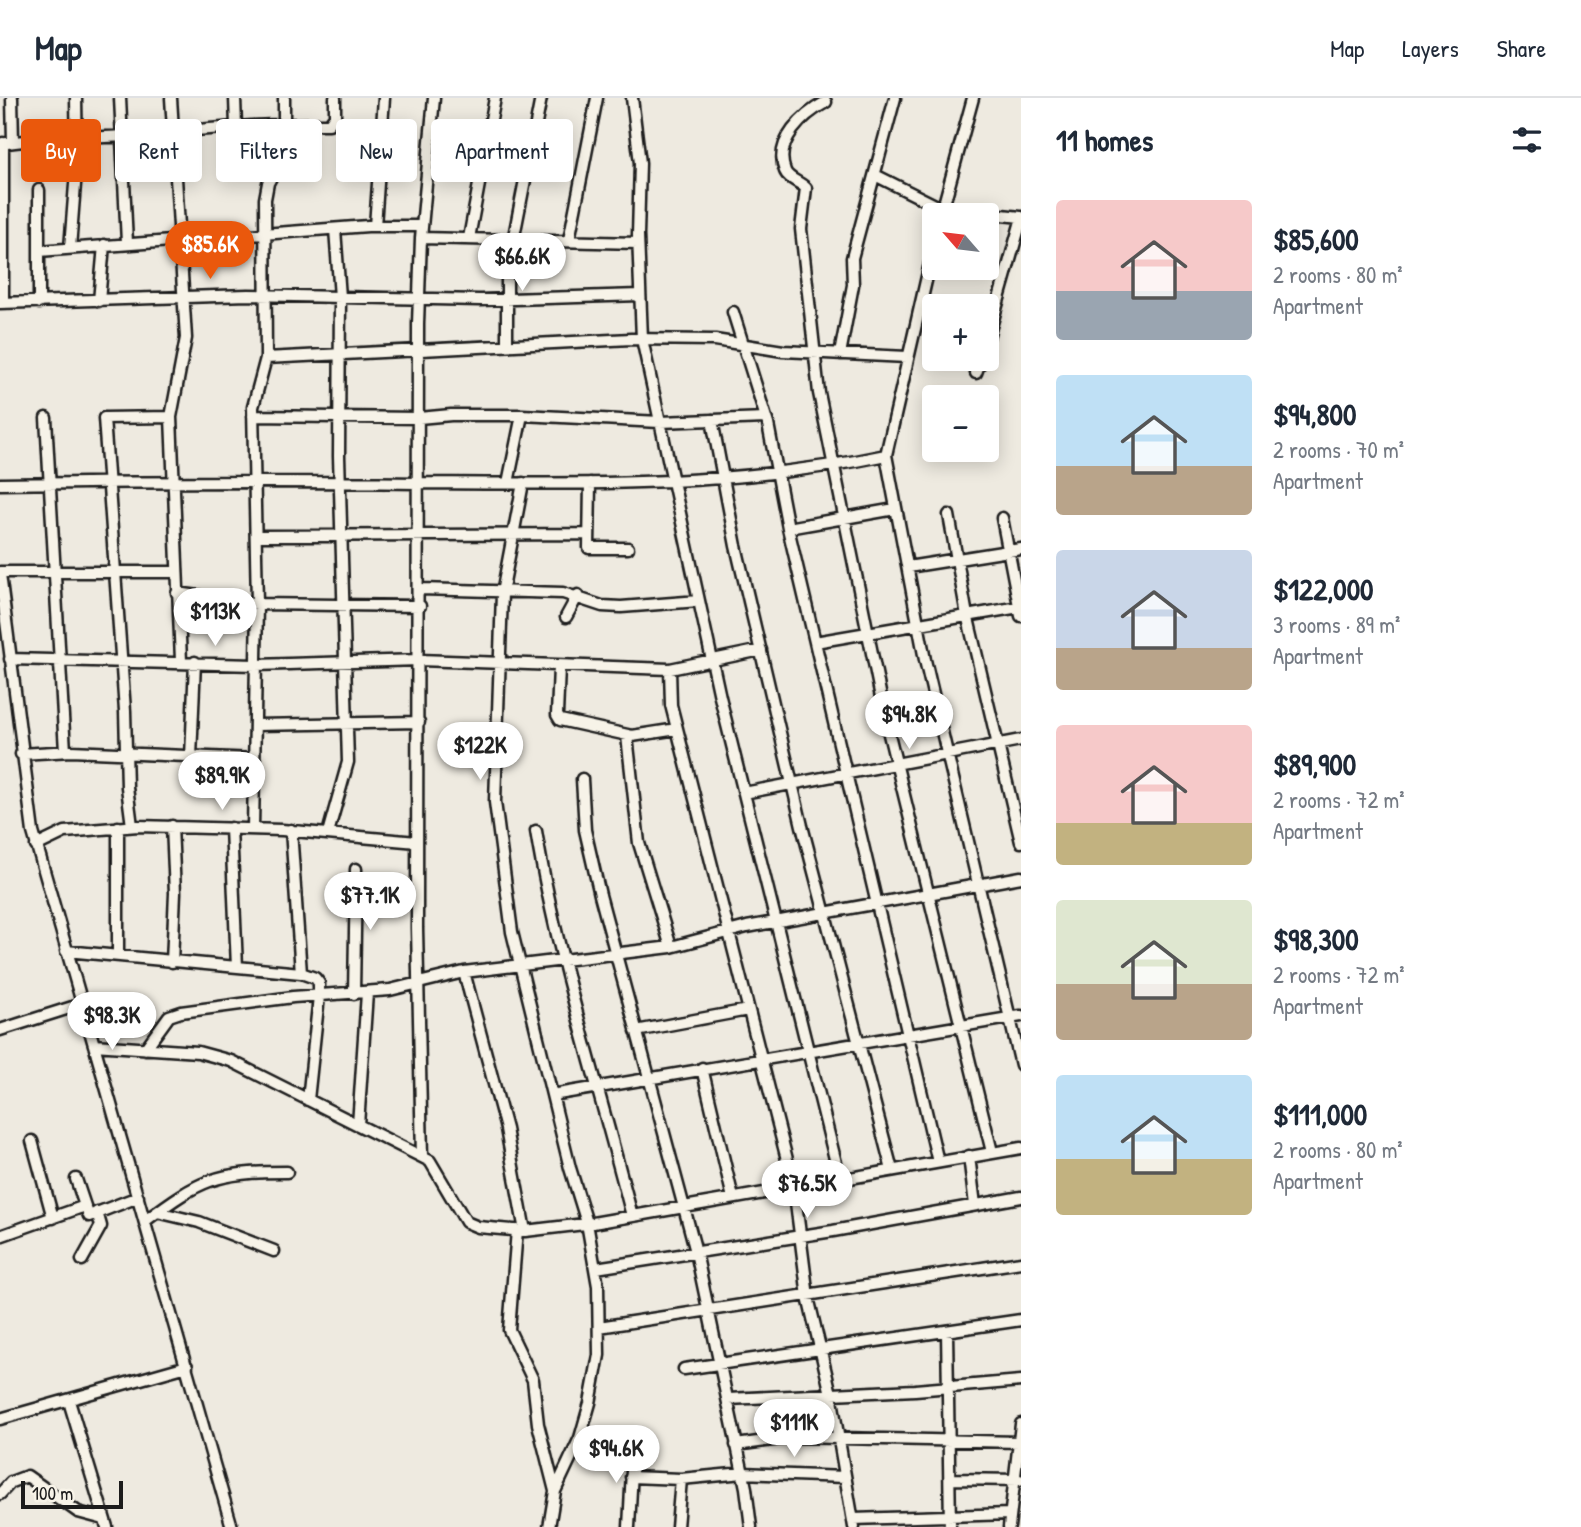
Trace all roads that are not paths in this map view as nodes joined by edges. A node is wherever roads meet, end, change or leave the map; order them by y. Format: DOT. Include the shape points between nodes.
graph roads {
  1 [pos="12,98"];
  2 [pos="76,98"];
  3 [pos="120,98"];
  4 [pos="171,98"];
  5 [pos="234,98"];
  6 [pos="284,98"];
  7 [pos="335,98"];
  8 [pos="384,98"];
  9 [pos="434,98"];
  10 [pos="495,98"];
  11 [pos="541,98"];
  12 [pos="597,98"];
  13 [pos="632,98"];
  14 [pos="895,98"];
  15 [pos="973,98"];
  16 [pos="826,102"];
  17 [pos="77,119"];
  18 [pos="121,119"];
  19 [pos="173,119"];
  20 [pos="235,119"];
  21 [pos="284,119"];
  22 [pos="322,124"];
  23 [pos="5,143"];
  24 [pos="875,175"];
  25 [pos="75,182"];
  26 [pos="124,182"];
  27 [pos="177,182"];
  28 [pos="269,182"];
  29 [pos="39,190"];
  30 [pos="926,203"];
  31 [pos="944,203"];
  32 [pos="999,217"];
  33 [pos="1021,219"];
  34 [pos="375,226"];
  35 [pos="422,226"];
  36 [pos="335,229"];
  37 [pos="265,234"];
  38 [pos="421,238"];
  39 [pos="469,238"];
  40 [pos="512,239"];
  41 [pos="569,240"];
  42 [pos="181,241"];
  43 [pos="127,243"];
  44 [pos="638,243"];
  45 [pos="104,245"];
  46 [pos="70,248"];
  47 [pos="39,251"];
  48 [pos="926,280"];
  49 [pos="640,295"];
  50 [pos="266,296"];
  51 [pos="340,297"];
  52 [pos="183,298"];
  53 [pos="999,298"];
  54 [pos="419,299"];
  55 [pos="507,300"];
  56 [pos="99,301"];
  57 [pos="1,303"];
  58 [pos="39,303"];
  59 [pos="733,312"];
  60 [pos="642,339"];
  61 [pos="742,344"];
  62 [pos="508,345"];
  63 [pos="419,348"];
  64 [pos="814,352"];
  65 [pos="840,354"];
  66 [pos="339,355"];
  67 [pos="907,357"];
  68 [pos="266,358"];
  69 [pos="522,415"];
  70 [pos="253,416"];
  71 [pos="171,417"];
  72 [pos="339,417"];
  73 [pos="46,418"];
  74 [pos="419,418"];
  75 [pos="766,418"];
  76 [pos="712,420"];
  77 [pos="660,422"];
  78 [pos="886,455"];
  79 [pos="833,466"];
  80 [pos="779,470"];
  81 [pos="256,480"];
  82 [pos="722,480"];
  83 [pos="108,482"];
  84 [pos="172,482"];
  85 [pos="340,482"];
  86 [pos="672,482"];
  87 [pos="50,483"];
  88 [pos="418,483"];
  89 [pos="508,483"];
  90 [pos="523,483"];
  91 [pos="590,483"];
  92 [pos="0,484"];
  93 [pos="895,509"];
  94 [pos="948,515"];
  95 [pos="844,518"];
  96 [pos="1002,518"];
  97 [pos="788,528"];
  98 [pos="511,534"];
  99 [pos="589,534"];
  100 [pos="341,535"];
  101 [pos="419,535"];
  102 [pos="257,536"];
  103 [pos="628,548"];
  104 [pos="1021,549"];
  105 [pos="1007,551"];
  106 [pos="955,558"];
  107 [pos="908,567"];
  108 [pos="55,570"];
  109 [pos="115,571"];
  110 [pos="176,572"];
  111 [pos="0,573"];
  112 [pos="420,589"];
  113 [pos="177,593"];
  114 [pos="502,593"];
  115 [pos="578,596"];
  116 [pos="699,601"];
  117 [pos="257,604"];
  118 [pos="343,604"];
  119 [pos="419,606"];
  120 [pos="1020,612"];
  121 [pos="566,617"];
  122 [pos="968,617"];
  123 [pos="919,625"];
  124 [pos="866,635"];
  125 [pos="815,642"];
  126 [pos="761,650"];
  127 [pos="10,659"];
  128 [pos="60,659"];
  129 [pos="120,660"];
  130 [pos="419,660"];
  131 [pos="712,661"];
  132 [pos="181,662"];
  133 [pos="195,662"];
  134 [pos="345,662"];
  135 [pos="501,664"];
  136 [pos="256,665"];
  137 [pos="559,667"];
  138 [pos="670,669"];
  139 [pos="419,722"];
  140 [pos="256,725"];
  141 [pos="346,725"];
  142 [pos="677,729"];
  143 [pos="627,736"];
  144 [pos="1021,740"];
  145 [pos="998,746"];
  146 [pos="65,751"];
  147 [pos="22,754"];
  148 [pos="126,754"];
  149 [pos="948,755"];
  150 [pos="191,757"];
  151 [pos="255,759"];
  152 [pos="897,765"];
  153 [pos="847,773"];
  154 [pos="582,779"];
  155 [pos="792,785"];
  156 [pos="744,793"];
  157 [pos="132,826"];
  158 [pos="118,827"];
  159 [pos="172,827"];
  160 [pos="231,828"];
  161 [pos="253,829"];
  162 [pos="291,830"];
  163 [pos="536,831"];
  164 [pos="328,833"];
  165 [pos="417,842"];
  166 [pos="1021,842"];
  167 [pos="36,846"];
  168 [pos="356,869"];
  169 [pos="1021,877"];
  170 [pos="977,885"];
  171 [pos="928,894"];
  172 [pos="878,903"];
  173 [pos="824,914"];
  174 [pos="778,922"];
  175 [pos="730,932"];
  176 [pos="671,947"];
  177 [pos="66,951"];
  178 [pos="118,955"];
  179 [pos="616,955"];
  180 [pos="564,959"];
  181 [pos="172,962"];
  182 [pos="522,965"];
  183 [pos="237,967"];
  184 [pos="464,972"];
  185 [pos="301,973"];
  186 [pos="417,983"];
  187 [pos="367,993"];
  188 [pos="354,994"];
  189 [pos="318,996"];
  190 [pos="82,1004"];
  191 [pos="748,1010"];
  192 [pos="1021,1016"];
  193 [pos="1009,1017"];
  194 [pos="961,1027"];
  195 [pos="0,1030"];
  196 [pos="636,1031"];
  197 [pos="908,1036"];
  198 [pos="858,1042"];
  199 [pos="94,1045"];
  200 [pos="145,1049"];
  201 [pos="809,1051"];
  202 [pos="760,1059"];
  203 [pos="1021,1065"];
  204 [pos="702,1068"];
  205 [pos="648,1077"];
  206 [pos="600,1086"];
  207 [pos="552,1095"];
  208 [pos="308,1100"];
  209 [pos="358,1125"];
  210 [pos="32,1141"];
  211 [pos="1021,1148"];
  212 [pos="992,1153"];
  213 [pos="969,1156"];
  214 [pos="422,1157"];
  215 [pos="938,1161"];
  216 [pos="892,1170"];
  217 [pos="288,1172"];
  218 [pos="76,1179"];
  219 [pos="840,1179"];
  220 [pos="794,1187"];
  221 [pos="138,1197"];
  222 [pos="1021,1197"];
  223 [pos="733,1198"];
  224 [pos="975,1205"];
  225 [pos="85,1206"];
  226 [pos="684,1206"];
  227 [pos="97,1212"];
  228 [pos="158,1212"];
  229 [pos="632,1216"];
  230 [pos="53,1218"];
  231 [pos="145,1221"];
  232 [pos="587,1223"];
  233 [pos="521,1231"];
  234 [pos="0,1236"];
  235 [pos="799,1237"];
  236 [pos="274,1251"];
  237 [pos="696,1252"];
  238 [pos="82,1260"];
  239 [pos="1021,1262"];
  240 [pos="596,1268"];
  241 [pos="808,1297"];
  242 [pos="709,1312"];
  243 [pos="1021,1320"];
  244 [pos="599,1327"];
  245 [pos="947,1331"];
  246 [pos="819,1349"];
  247 [pos="719,1363"];
  248 [pos="187,1366"];
  249 [pos="684,1368"];
  250 [pos="1021,1381"];
  251 [pos="949,1387"];
  252 [pos="831,1394"];
  253 [pos="727,1399"];
  254 [pos="69,1401"];
  255 [pos="0,1419"];
  256 [pos="1021,1424"];
  257 [pos="838,1437"];
  258 [pos="628,1442"];
  259 [pos="951,1442"];
  260 [pos="1019,1442"];
  261 [pos="736,1446"];
  262 [pos="743,1473"];
  263 [pos="632,1477"];
  264 [pos="845,1477"];
  265 [pos="681,1479"];
  266 [pos="950,1479"];
  267 [pos="1018,1480"];
  268 [pos="555,1491"];
  269 [pos="0,1494"];
  270 [pos="950,1514"];
  271 [pos="1010,1514"];
  272 [pos="106,1523"];
  273 [pos="853,1523"];
  274 [pos="232,1527"];
  275 [pos="549,1527"];
  276 [pos="629,1527"];
  277 [pos="677,1527"];
  278 [pos="751,1527"];
  279 [pos="950,1527"];
  280 [pos="1009,1527"];
  1 -- 23 [label="street"];
  2 -- 17 [label="street"];
  3 -- 18 [label="street"];
  4 -- 19 [label="street"];
  5 -- 20 [label="street"];
  6 -- 21 [label="street"];
  7 -- 22 [label="street" via="335,116 329,124"];
  8 -- 34 [label="street"];
  9 -- 35 [label="street"];
  10 -- 39 [label="street"];
  11 -- 40 [label="street"];
  12 -- 41 [label="street"];
  13 -- 44 [label="street" via="640,163"];
  14 -- 24 [label="street"];
  15 -- 31 [label="street"];
  16 -- 64 [label="street" via="792,128 784,156 784,170 806,188 801,229"];
  23 -- 57 [label="street"];
  24 -- 30 [label="street"];
  24 -- 65 [label="street" via="852,258 853,285"];
  25 -- 46 [label="street"];
  26 -- 43 [label="street"];
  27 -- 42 [label="street"];
  28 -- 37 [label="street"];
  29 -- 47 [label="street"];
  32 -- 33 [label="street"];
  33 -- 53 [label="street"];
  34 -- 35 [label="street"];
  34 -- 36 [label="street"];
  35 -- 38 [label="street"];
  36 -- 37 [label="street"];
  36 -- 51 [label="street"];
  37 -- 42 [label="street"];
  37 -- 50 [label="street"];
  38 -- 39 [label="street"];
  38 -- 54 [label="street"];
  39 -- 40 [label="street"];
  40 -- 41 [label="street"];
  40 -- 55 [label="street"];
  41 -- 44 [label="street"];
  42 -- 43 [label="street"];
  42 -- 52 [label="street"];
  43 -- 45 [label="street"];
  44 -- 49 [label="street"];
  45 -- 46 [label="street"];
  45 -- 56 [label="street"];
  46 -- 47 [label="street"];
  47 -- 58 [label="street"];
  48 -- 67 [label="street"];
  49 -- 55 [label="street"];
  49 -- 60 [label="street"];
  50 -- 51 [label="street"];
  50 -- 52 [label="street"];
  50 -- 68 [label="street"];
  51 -- 54 [label="street"];
  51 -- 66 [label="street"];
  52 -- 56 [label="street"];
  52 -- 71 [label="street" via="186,338"];
  54 -- 55 [label="street"];
  54 -- 63 [label="street"];
  55 -- 62 [label="street"];
  56 -- 58 [label="street"];
  57 -- 58 [label="street"];
  59 -- 61 [label="street"];
  60 -- 61 [label="street"];
  60 -- 62 [label="street"];
  60 -- 77 [label="street"];
  61 -- 64 [label="street"];
  61 -- 75 [label="street"];
  62 -- 63 [label="street"];
  63 -- 66 [label="street"];
  63 -- 74 [label="street"];
  64 -- 65 [label="street"];
  64 -- 79 [label="street"];
  65 -- 67 [label="street"];
  66 -- 68 [label="street"];
  66 -- 72 [label="street"];
  67 -- 78 [label="street"];
  68 -- 70 [label="street"];
  69 -- 74 [label="street"];
  69 -- 77 [label="street"];
  69 -- 89 [label="street"];
  70 -- 72 [label="street"];
  70 -- 81 [label="street"];
  71 -- 83 [label="street" via="104,418"];
  71 -- 84 [label="street"];
  72 -- 74 [label="street"];
  72 -- 85 [label="street"];
  73 -- 87 [label="street"];
  74 -- 88 [label="street"];
  75 -- 76 [label="street"];
  75 -- 80 [label="street"];
  76 -- 77 [label="street"];
  76 -- 82 [label="street"];
  77 -- 86 [label="street"];
  78 -- 79 [label="street"];
  78 -- 93 [label="street"];
  79 -- 80 [label="street"];
  79 -- 95 [label="street"];
  80 -- 82 [label="street"];
  80 -- 97 [label="street"];
  81 -- 84 [label="street"];
  81 -- 85 [label="street"];
  81 -- 102 [label="street"];
  82 -- 86 [label="street"];
  82 -- 126 [label="street"];
  83 -- 84 [label="street"];
  83 -- 87 [label="street"];
  83 -- 109 [label="street"];
  84 -- 110 [label="street"];
  85 -- 88 [label="street"];
  85 -- 100 [label="street"];
  86 -- 91 [label="street"];
  86 -- 116 [label="street"];
  87 -- 92 [label="street"];
  87 -- 108 [label="street"];
  88 -- 89 [label="street"];
  88 -- 101 [label="street"];
  89 -- 90 [label="street"];
  90 -- 91 [label="street"];
  90 -- 98 [label="street"];
  91 -- 99 [label="street"];
  93 -- 95 [label="street"];
  93 -- 107 [label="street"];
  94 -- 106 [label="street"];
  95 -- 97 [label="street"];
  95 -- 124 [label="street"];
  96 -- 105 [label="street"];
  97 -- 125 [label="street"];
  98 -- 99 [label="street"];
  98 -- 101 [label="street"];
  98 -- 114 [label="street"];
  99 -- 103 [label="street" via="589,548"];
  100 -- 101 [label="street"];
  100 -- 102 [label="street"];
  100 -- 118 [label="street"];
  101 -- 112 [label="street"];
  102 -- 117 [label="street"];
  104 -- 105 [label="street"];
  105 -- 106 [label="street"];
  105 -- 120 [label="street"];
  106 -- 107 [label="street"];
  106 -- 122 [label="street"];
  107 -- 123 [label="street"];
  108 -- 109 [label="street"];
  108 -- 111 [label="street"];
  108 -- 128 [label="street"];
  109 -- 110 [label="street"];
  109 -- 129 [label="street"];
  110 -- 113 [label="street"];
  111 -- 127 [label="street"];
  112 -- 114 [label="street"];
  112 -- 119 [label="street"];
  113 -- 117 [label="street"];
  113 -- 132 [label="street"];
  114 -- 115 [label="street"];
  114 -- 135 [label="street"];
  115 -- 116 [label="street" via="621,607"];
  115 -- 121 [label="street"];
  116 -- 131 [label="street"];
  117 -- 118 [label="street"];
  117 -- 136 [label="street"];
  118 -- 119 [label="street"];
  118 -- 134 [label="street"];
  119 -- 130 [label="street"];
  120 -- 122 [label="street"];
  122 -- 123 [label="street"];
  122 -- 145 [label="street"];
  123 -- 124 [label="street"];
  123 -- 149 [label="street"];
  124 -- 125 [label="street"];
  124 -- 152 [label="street"];
  125 -- 153 [label="street"];
  126 -- 131 [label="street"];
  126 -- 155 [label="street"];
  127 -- 128 [label="street"];
  127 -- 147 [label="street"];
  128 -- 129 [label="street"];
  128 -- 146 [label="street"];
  129 -- 132 [label="street"];
  129 -- 148 [label="street"];
  130 -- 134 [label="street"];
  130 -- 135 [label="street"];
  130 -- 139 [label="street"];
  131 -- 138 [label="street"];
  131 -- 156 [label="street"];
  132 -- 133 [label="street"];
  133 -- 136 [label="street"];
  133 -- 150 [label="street"];
  134 -- 136 [label="street"];
  134 -- 141 [label="street"];
  135 -- 137 [label="street"];
  135 -- 182 [label="street" via="495,802 507,902"];
  136 -- 140 [label="street"];
  137 -- 138 [label="street"];
  137 -- 143 [label="street" via="560,720"];
  138 -- 142 [label="street"];
  139 -- 141 [label="street"];
  139 -- 165 [label="street"];
  140 -- 141 [label="street"];
  140 -- 151 [label="street"];
  141 -- 164 [label="street" via="348,762"];
  142 -- 143 [label="street"];
  142 -- 175 [label="street"];
  143 -- 176 [label="street" via="639,843"];
  144 -- 145 [label="street"];
  145 -- 149 [label="street"];
  145 -- 166 [label="street"];
  146 -- 147 [label="street"];
  146 -- 148 [label="street"];
  147 -- 167 [label="street"];
  148 -- 150 [label="street"];
  148 -- 157 [label="street"];
  149 -- 152 [label="street"];
  149 -- 170 [label="street"];
  150 -- 151 [label="street"];
  151 -- 161 [label="street"];
  152 -- 153 [label="street"];
  152 -- 171 [label="street"];
  153 -- 155 [label="street"];
  153 -- 172 [label="street"];
  154 -- 179 [label="street" via="585,830"];
  155 -- 156 [label="street"];
  155 -- 173 [label="street"];
  156 -- 174 [label="street"];
  157 -- 158 [label="street"];
  157 -- 159 [label="street"];
  158 -- 167 [label="street" via="65,832"];
  158 -- 178 [label="street"];
  159 -- 160 [label="street"];
  159 -- 181 [label="street"];
  160 -- 161 [label="street"];
  160 -- 183 [label="street"];
  161 -- 162 [label="street"];
  162 -- 164 [label="street"];
  162 -- 185 [label="street"];
  163 -- 180 [label="street" via="553,926"];
  164 -- 165 [label="street"];
  165 -- 186 [label="street"];
  167 -- 177 [label="street"];
  168 -- 188 [label="street"];
  169 -- 170 [label="street"];
  170 -- 171 [label="street"];
  170 -- 193 [label="street"];
  171 -- 172 [label="street"];
  171 -- 194 [label="street"];
  172 -- 173 [label="street"];
  172 -- 197 [label="street"];
  173 -- 174 [label="street"];
  173 -- 198 [label="street"];
  174 -- 175 [label="street"];
  174 -- 201 [label="street"];
  175 -- 176 [label="street"];
  175 -- 191 [label="street"];
  176 -- 179 [label="street"];
  177 -- 178 [label="street"];
  177 -- 190 [label="street"];
  178 -- 181 [label="street"];
  179 -- 180 [label="street"];
  179 -- 196 [label="street"];
  180 -- 182 [label="street"];
  180 -- 206 [label="street"];
  181 -- 183 [label="street"];
  182 -- 184 [label="street"];
  182 -- 207 [label="street"];
  183 -- 185 [label="street"];
  184 -- 186 [label="street"];
  184 -- 233 [label="street" via="506,1129"];
  185 -- 189 [label="street" via="319,983"];
  186 -- 187 [label="street"];
  186 -- 214 [label="street"];
  187 -- 188 [label="street"];
  187 -- 209 [label="street"];
  188 -- 189 [label="street"];
  189 -- 200 [label="street" via="181,1012 169,1016"];
  189 -- 208 [label="street"];
  190 -- 195 [label="street"];
  190 -- 199 [label="street"];
  191 -- 196 [label="street"];
  191 -- 202 [label="street"];
  192 -- 193 [label="street"];
  193 -- 194 [label="street"];
  193 -- 203 [label="street"];
  194 -- 197 [label="street"];
  194 -- 212 [label="street"];
  196 -- 205 [label="street"];
  197 -- 198 [label="street"];
  197 -- 215 [label="street"];
  198 -- 201 [label="street"];
  198 -- 216 [label="street"];
  199 -- 200 [label="street"];
  199 -- 221 [label="street"];
  200 -- 208 [label="street" via="212,1054"];
  201 -- 202 [label="street"];
  201 -- 219 [label="street"];
  202 -- 204 [label="street"];
  202 -- 220 [label="street"];
  204 -- 205 [label="street"];
  204 -- 223 [label="street"];
  205 -- 206 [label="street"];
  205 -- 226 [label="street"];
  206 -- 207 [label="street"];
  206 -- 229 [label="street"];
  207 -- 232 [label="street"];
  208 -- 209 [label="street"];
  209 -- 214 [label="street"];
  210 -- 230 [label="street"];
  211 -- 212 [label="street"];
  212 -- 213 [label="street"];
  213 -- 215 [label="street"];
  213 -- 224 [label="street"];
  214 -- 233 [label="street" via="437,1171 466,1222"];
  215 -- 216 [label="street"];
  216 -- 219 [label="street"];
  217 -- 228 [label="street" via="234,1173 202,1182"];
  218 -- 225 [label="street"];
  219 -- 220 [label="street"];
  220 -- 223 [label="street"];
  220 -- 235 [label="street"];
  221 -- 227 [label="street"];
  221 -- 231 [label="street"];
  222 -- 224 [label="street"];
  223 -- 226 [label="street"];
  224 -- 235 [label="street"];
  225 -- 227 [label="street" via="89,1216"];
  225 -- 230 [label="street"];
  226 -- 229 [label="street"];
  226 -- 237 [label="street"];
  227 -- 238 [label="street" via="101,1226"];
  228 -- 231 [label="street"];
  228 -- 236 [label="street" via="199,1222"];
  229 -- 232 [label="street"];
  230 -- 234 [label="street"];
  231 -- 248 [label="street"];
  232 -- 233 [label="street"];
  232 -- 240 [label="street"];
  233 -- 268 [label="street" via="509,1330 533,1380 538,1424"];
  235 -- 237 [label="street"];
  235 -- 241 [label="street"];
  237 -- 240 [label="street"];
  237 -- 242 [label="street"];
  239 -- 241 [label="street"];
  240 -- 244 [label="street"];
  241 -- 242 [label="street"];
  241 -- 246 [label="street"];
  242 -- 244 [label="street"];
  242 -- 247 [label="street"];
  243 -- 245 [label="street"];
  244 -- 268 [label="street" via="590,1402 580,1438"];
  245 -- 246 [label="street"];
  245 -- 251 [label="street"];
  246 -- 247 [label="street"];
  246 -- 252 [label="street"];
  247 -- 249 [label="street"];
  247 -- 253 [label="street"];
  248 -- 254 [label="street"];
  248 -- 274 [label="street"];
  250 -- 251 [label="street"];
  251 -- 252 [label="street"];
  251 -- 259 [label="street"];
  252 -- 253 [label="street"];
  252 -- 257 [label="street"];
  253 -- 261 [label="street"];
  254 -- 255 [label="street"];
  254 -- 272 [label="street"];
  256 -- 260 [label="street"];
  257 -- 259 [label="street"];
  257 -- 261 [label="street" via="795,1437"];
  257 -- 264 [label="street"];
  258 -- 263 [label="street"];
  259 -- 260 [label="street"];
  259 -- 266 [label="street"];
  260 -- 267 [label="street"];
  261 -- 262 [label="street"];
  262 -- 264 [label="street"];
  262 -- 265 [label="street"];
  262 -- 278 [label="street"];
  263 -- 265 [label="street"];
  263 -- 276 [label="street"];
  264 -- 273 [label="street"];
  265 -- 277 [label="street"];
  266 -- 267 [label="street"];
  266 -- 270 [label="street"];
  267 -- 271 [label="street"];
  268 -- 275 [label="street"];
  269 -- 272 [label="street" via="11,1482 27,1476 78,1512"];
  270 -- 271 [label="street"];
  270 -- 273 [label="street"];
  270 -- 279 [label="street"];
  271 -- 280 [label="street"];
}
